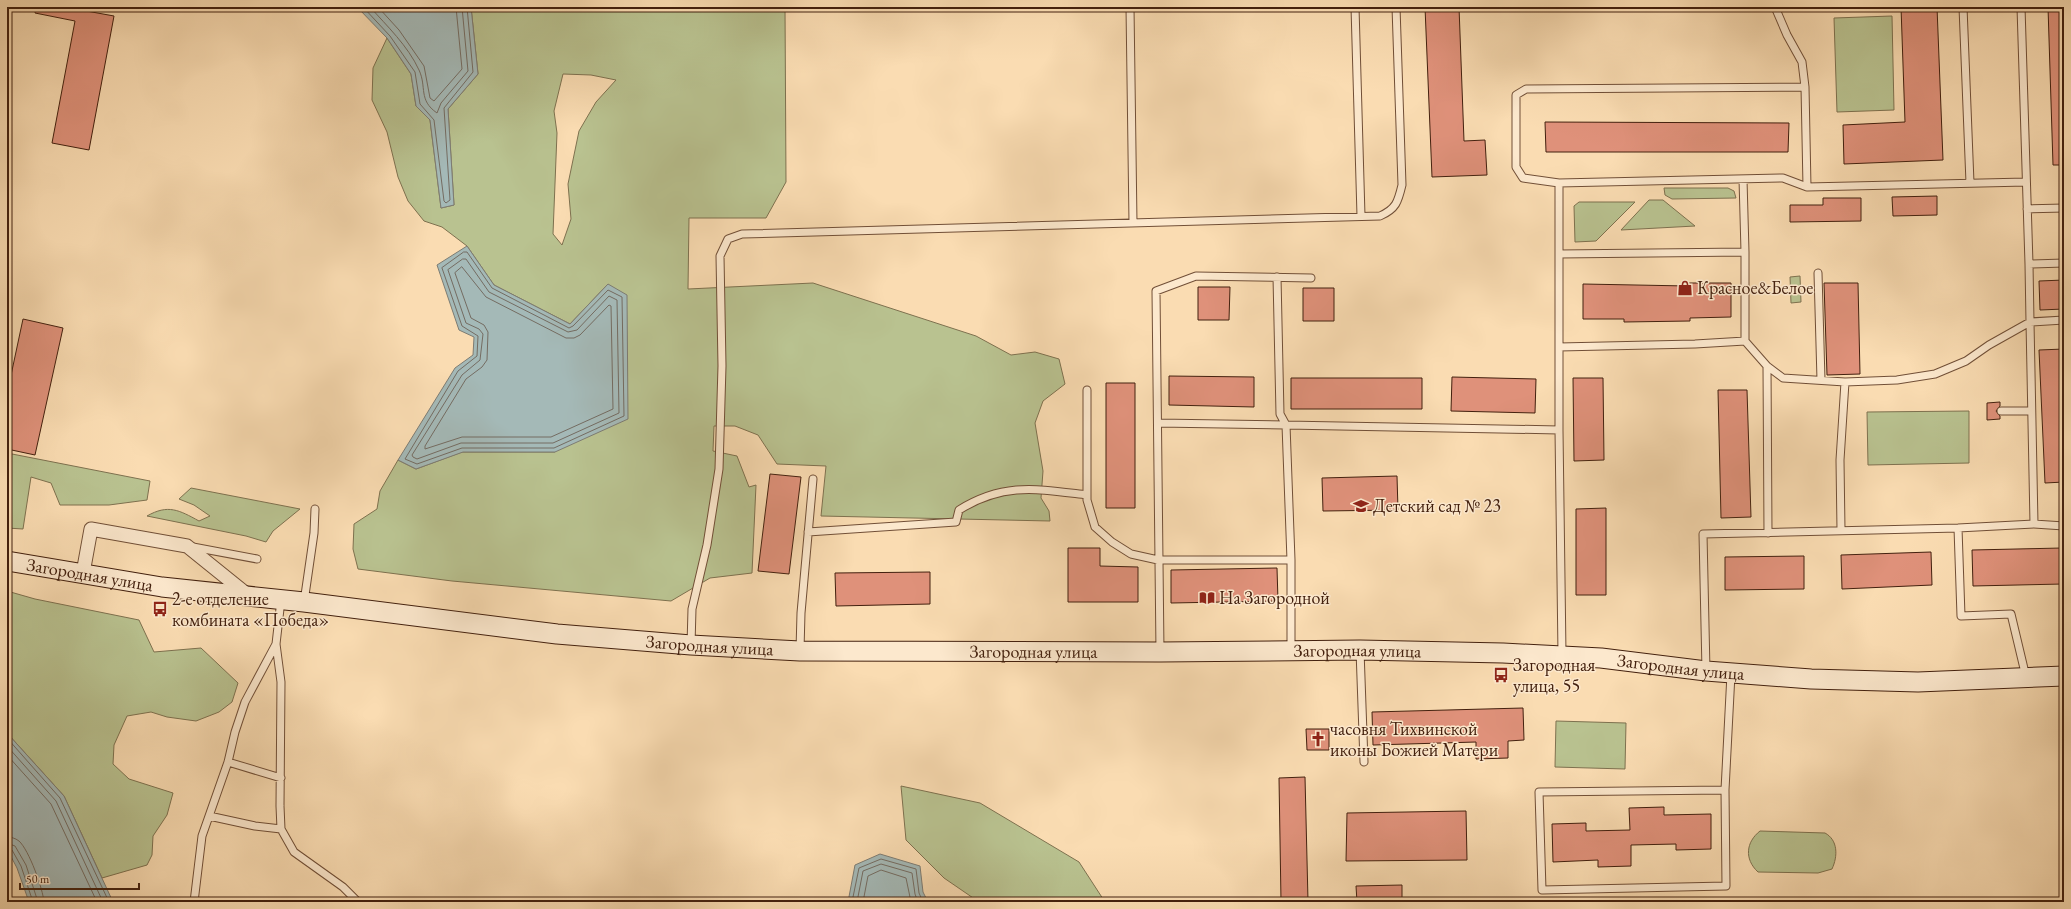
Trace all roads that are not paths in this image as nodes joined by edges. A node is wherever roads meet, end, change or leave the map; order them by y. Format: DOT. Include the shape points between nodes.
graph roads {
  1 [pos="1130,7"];
  2 [pos="1355,7"];
  3 [pos="1396,7"];
  4 [pos="1775,7"];
  5 [pos="1963,7"];
  6 [pos="2022,7"];
  7 [pos="1805,87"];
  8 [pos="1743,179"];
  9 [pos="2026,182"];
  10 [pos="1558,183"];
  11 [pos="1970,183"];
  12 [pos="1807,187"];
  13 [pos="2064,208"];
  14 [pos="2026,209"];
  15 [pos="1361,216"];
  16 [pos="1133,223"];
  17 [pos="1744,252"];
  18 [pos="1560,254"];
  19 [pos="2064,263"];
  20 [pos="2029,264"];
  21 [pos="1818,273"];
  22 [pos="1277,277"];
  23 [pos="1311,278"];
  24 [pos="2064,320"];
  25 [pos="2030,322"];
  26 [pos="1745,341"];
  27 [pos="1559,347"];
  28 [pos="1766,366"];
  29 [pos="1821,380"];
  30 [pos="1845,382"];
  31 [pos="1088,390"];
  32 [pos="2031,410"];
  33 [pos="2001,411"];
  34 [pos="1158,423"];
  35 [pos="1286,425"];
  36 [pos="1559,430"];
  37 [pos="813,479"];
  38 [pos="1087,495"];
  39 [pos="315,509"];
  40 [pos="2034,524"];
  41 [pos="2064,526"];
  42 [pos="1958,528"];
  43 [pos="1841,530"];
  44 [pos="808,532"];
  45 [pos="1768,533"];
  46 [pos="187,546"];
  47 [pos="257,558"];
  48 [pos="1158,560"];
  49 [pos="1291,560"];
  50 [pos="7,561"];
  51 [pos="83,573"];
  52 [pos="249,596"];
  53 [pos="281,600"];
  54 [pos="304,602"];
  55 [pos="276,644"];
  56 [pos="691,645"];
  57 [pos="1291,650"];
  58 [pos="1360,650"];
  59 [pos="800,651"];
  60 [pos="1160,652"];
  61 [pos="1562,655"];
  62 [pos="1706,671"];
  63 [pos="1731,674"];
  64 [pos="2064,676"];
  65 [pos="2026,679"];
  66 [pos="228,762"];
  67 [pos="1364,762"];
  68 [pos="280,778"];
  69 [pos="1726,790"];
  70 [pos="209,816"];
  71 [pos="281,829"];
  72 [pos="194,902"];
  73 [pos="358,902"];
  1 -- 16 [label="lane"];
  2 -- 15 [label="lane"];
  3 -- 15 [label="lane" via="1402,185 1398,200 1391,211 1380,216"];
  4 -- 7 [label="lane" via="1802,62"];
  5 -- 11 [label="lane"];
  6 -- 9 [label="lane"];
  7 -- 10 [label="lane" via="1526,89 1516,95 1516,167 1523,178"];
  7 -- 12 [label="lane"];
  8 -- 10 [label="lane"];
  8 -- 12 [label="lane" via="1783,178"];
  8 -- 17 [label="lane"];
  9 -- 11 [label="lane"];
  9 -- 14 [label="lane"];
  10 -- 18 [label="lane"];
  11 -- 12 [label="lane"];
  13 -- 14 [label="lane"];
  14 -- 20 [label="lane"];
  15 -- 16 [label="lane"];
  16 -- 56 [label="lane" via="742,234 728,239 720,256 722,366 719,470 707,545 692,609"];
  17 -- 18 [label="lane"];
  17 -- 26 [label="lane"];
  18 -- 27 [label="lane"];
  19 -- 20 [label="lane"];
  20 -- 25 [label="lane"];
  21 -- 29 [label="lane"];
  22 -- 23 [label="lane"];
  22 -- 34 [label="lane" via="1196,276 1156,291"];
  22 -- 35 [label="lane" via="1280,414"];
  24 -- 25 [label="lane"];
  25 -- 30 [label="lane" via="1966,361 1935,374 1897,380"];
  25 -- 32 [label="lane"];
  26 -- 27 [label="lane"];
  26 -- 28 [label="lane"];
  27 -- 36 [label="lane"];
  28 -- 29 [label="lane" via="1783,378"];
  28 -- 45 [label="lane"];
  29 -- 30 [label="lane"];
  30 -- 43 [label="lane" via="1840,460"];
  31 -- 38 [label="lane"];
  32 -- 33 [label="lane"];
  32 -- 40 [label="lane"];
  34 -- 35 [label="lane"];
  34 -- 48 [label="lane"];
  35 -- 36 [label="lane"];
  35 -- 49 [label="lane"];
  36 -- 61 [label="lane"];
  37 -- 44 [label="lane"];
  38 -- 44 [label="lane" via="1026,489 998,492 959,510 956,522"];
  38 -- 48 [label="lane" via="1095,527 1131,554"];
  39 -- 54 [label="lane"];
  40 -- 41 [label="lane"];
  40 -- 42 [label="lane"];
  42 -- 43 [label="lane"];
  42 -- 65 [label="lane" via="1960,616 2011,614"];
  43 -- 45 [label="lane"];
  44 -- 59 [label="lane" via="800,613"];
  45 -- 62 [label="lane" via="1702,534"];
  46 -- 47 [label="lane"];
  46 -- 51 [label="street" via="91,529"];
  46 -- 52 [label="street"];
  48 -- 49 [label="lane"];
  48 -- 60 [label="lane"];
  49 -- 57 [label="lane"];
  50 -- 51 [label="main road, Загородная улица"];
  51 -- 52 [label="main road, Загородная улица" via="162,587"];
  52 -- 53 [label="main road, Загородная улица"];
  53 -- 54 [label="main road, Загородная улица"];
  53 -- 55 [label="lane"];
  54 -- 56 [label="main road, Загородная улица" via="557,634"];
  55 -- 66 [label="lane" via="245,702"];
  55 -- 68 [label="lane" via="282,682"];
  56 -- 59 [label="main road, Загородная улица"];
  57 -- 58 [label="main road, Загородная улица"];
  57 -- 60 [label="main road, Загородная улица"];
  58 -- 61 [label="main road, Загородная улица"];
  58 -- 67 [label="lane"];
  59 -- 60 [label="main road, Загородная улица"];
  61 -- 62 [label="main road, Загородная улица"];
  62 -- 63 [label="main road, Загородная улица"];
  63 -- 65 [label="main road, Загородная улица" via="1918,682"];
  63 -- 69 [label="lane"];
  64 -- 65 [label="main road, Загородная улица"];
  66 -- 68 [label="lane"];
  66 -- 70 [label="lane"];
  68 -- 71 [label="lane"];
  69 -- 69 [label="lane" via="1726,886 1542,890 1539,792"];
  70 -- 71 [label="lane"];
  70 -- 72 [label="lane" via="202,836"];
  71 -- 73 [label="lane" via="294,852 343,886"];
}
